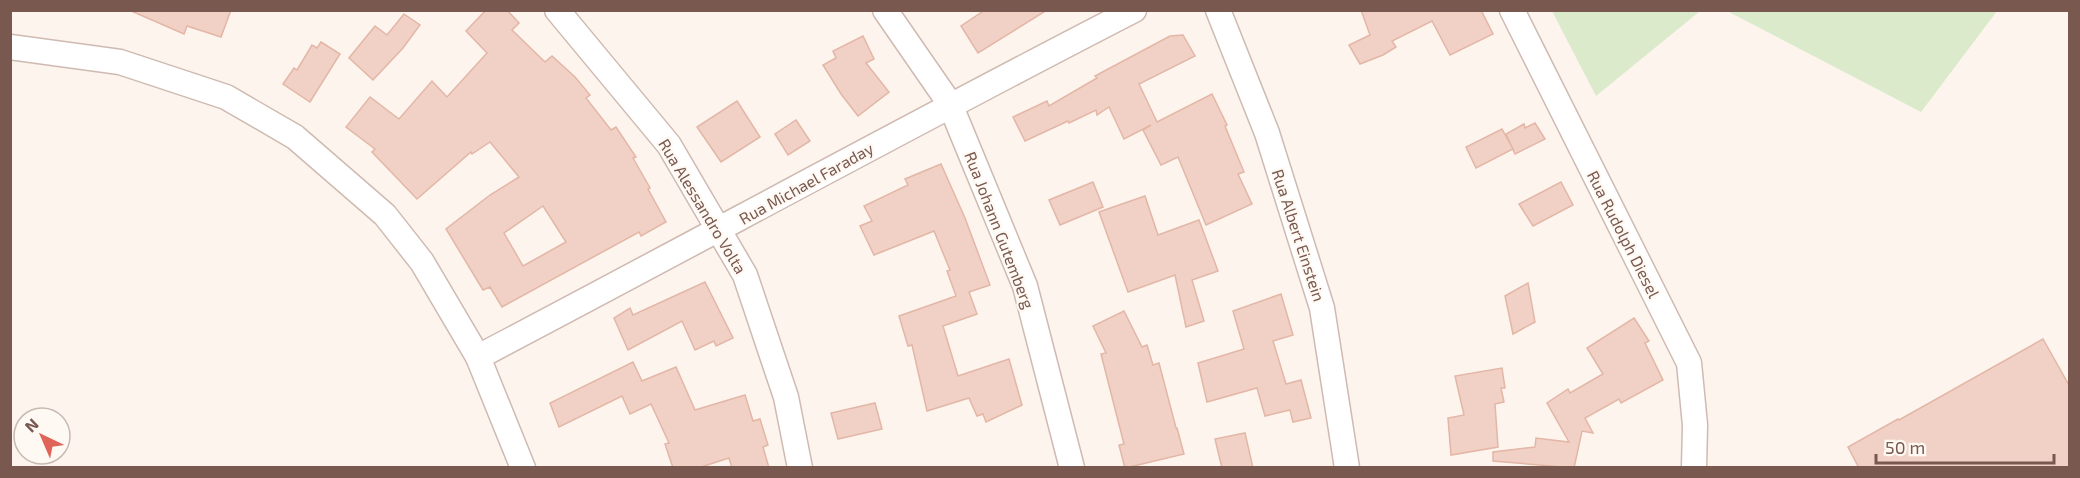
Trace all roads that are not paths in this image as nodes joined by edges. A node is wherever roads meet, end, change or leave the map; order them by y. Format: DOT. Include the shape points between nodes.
graph roads {
  1 [pos="557,10"];
  2 [pos="885,10"];
  3 [pos="1134,10"];
  4 [pos="1218,10"];
  5 [pos="1512,10"];
  6 [pos="10,47"];
  7 [pos="950,104"];
  8 [pos="719,231"];
  9 [pos="478,357"];
  10 [pos="523,468"];
  11 [pos="800,468"];
  12 [pos="1072,468"];
  13 [pos="1347,468"];
  14 [pos="1694,468"];
  1 -- 8 [label="street, Rua Alessandro Volta" via="669,145"];
  2 -- 7 [label="street, Rua Johann Gutemberg"];
  3 -- 7 [label="street, Rua Michael Faraday"];
  4 -- 13 [label="street, Rua Albert Einstein" via="1267,133 1322,308"];
  5 -- 14 [label="street, Rua Rudolph Diesel" via="1689,363 1695,425"];
  6 -- 9 [label="street" via="120,62 226,97 295,137 385,215 422,262"];
  7 -- 8 [label="street, Rua Michael Faraday"];
  7 -- 12 [label="street, Rua Johann Gutemberg" via="1025,286"];
  8 -- 9 [label="street, Rua Michael Faraday"];
  8 -- 11 [label="street, Rua Alessandro Volta" via="746,275 786,398"];
  9 -- 10 [label="street"];
}
